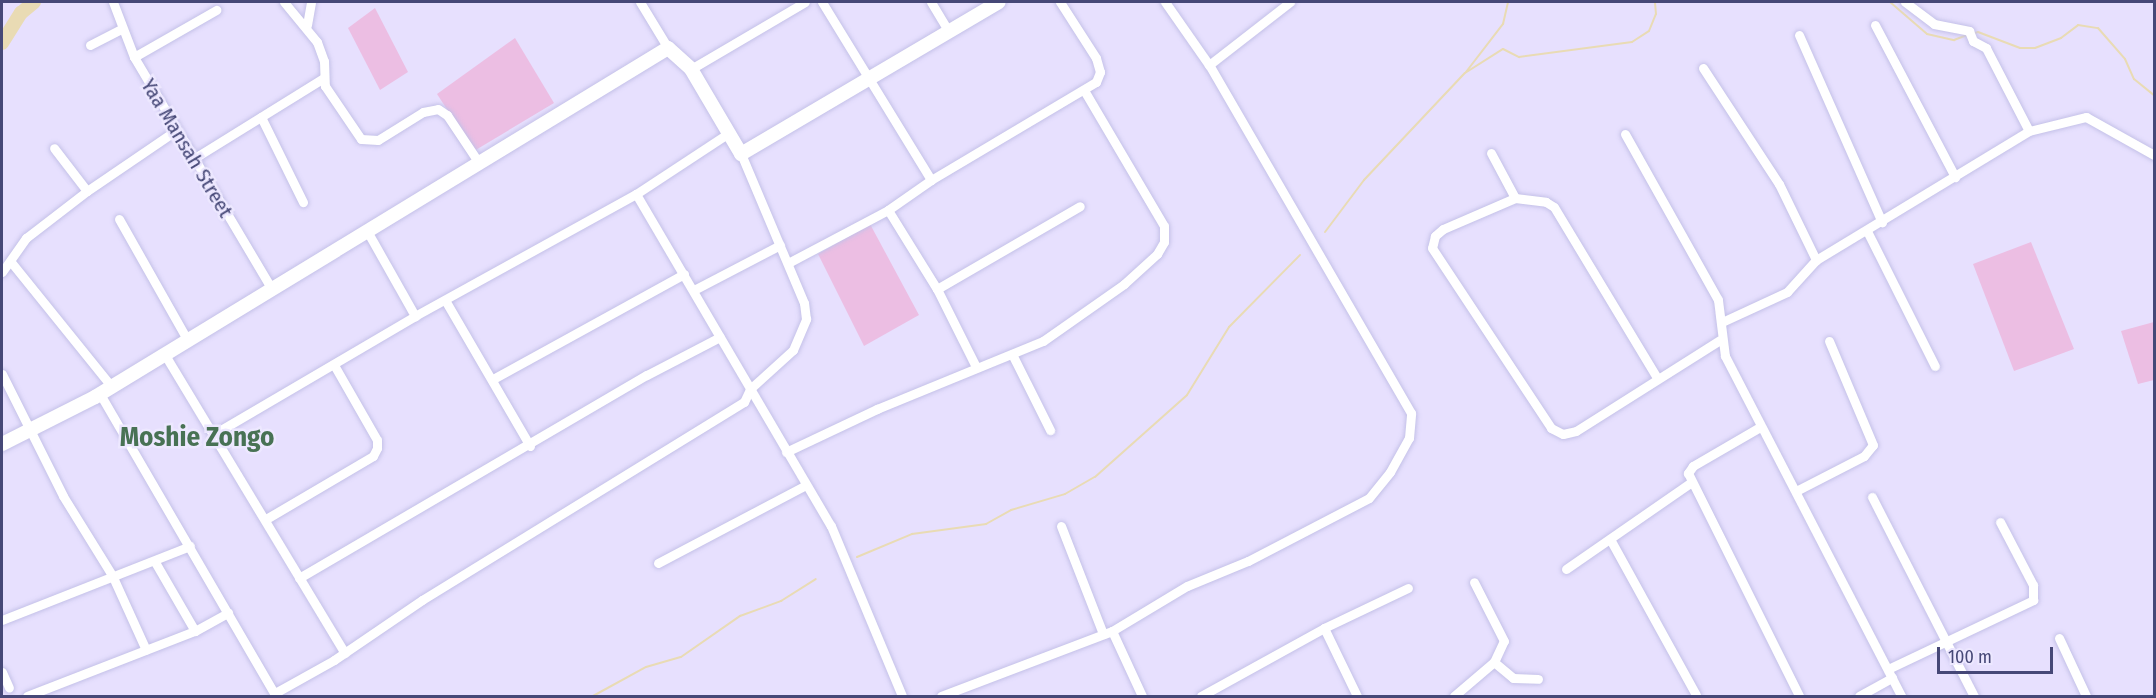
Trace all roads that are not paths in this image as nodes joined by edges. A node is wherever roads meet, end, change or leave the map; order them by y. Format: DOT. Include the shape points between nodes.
graph roads {
  1 [pos="113,2"];
  2 [pos="285,2"];
  3 [pos="311,2"];
  4 [pos="640,2"];
  5 [pos="805,2"];
  6 [pos="822,2"];
  7 [pos="931,2"];
  8 [pos="999,2"];
  9 [pos="1060,2"];
  10 [pos="1165,2"];
  11 [pos="1290,2"];
  12 [pos="1905,2"];
  13 [pos="216,10"];
  14 [pos="307,25"];
  15 [pos="1875,25"];
  16 [pos="121,29"];
  17 [pos="949,32"];
  18 [pos="1799,35"];
  19 [pos="90,45"];
  20 [pos="668,48"];
  21 [pos="134,57"];
  22 [pos="1209,65"];
  23 [pos="1703,68"];
  24 [pos="691,69"];
  25 [pos="322,79"];
  26 [pos="871,80"];
  27 [pos="1084,90"];
  28 [pos="261,117"];
  29 [pos="2029,130"];
  30 [pos="175,131"];
  31 [pos="729,133"];
  32 [pos="1625,134"];
  33 [pos="54,148"];
  34 [pos="1491,153"];
  35 [pos="741,154"];
  36 [pos="2154,154"];
  37 [pos="193,159"];
  38 [pos="479,163"];
  39 [pos="1955,177"];
  40 [pos="931,180"];
  41 [pos="87,191"];
  42 [pos="636,194"];
  43 [pos="1515,198"];
  44 [pos="303,202"];
  45 [pos="1080,206"];
  46 [pos="888,210"];
  47 [pos="119,219"];
  48 [pos="1882,222"];
  49 [pos="367,231"];
  50 [pos="1867,231"];
  51 [pos="780,244"];
  52 [pos="1816,260"];
  53 [pos="11,262"];
  54 [pos="788,263"];
  55 [pos="2,272"];
  56 [pos="684,274"];
  57 [pos="272,289"];
  58 [pos="937,289"];
  59 [pos="694,290"];
  60 [pos="445,300"];
  61 [pos="415,316"];
  62 [pos="1722,322"];
  63 [pos="720,337"];
  64 [pos="1720,340"];
  65 [pos="188,341"];
  66 [pos="1829,341"];
  67 [pos="165,354"];
  68 [pos="1013,356"];
  69 [pos="334,364"];
  70 [pos="1935,366"];
  71 [pos="976,367"];
  72 [pos="2,374"];
  73 [pos="1657,378"];
  74 [pos="493,379"];
  75 [pos="750,389"];
  76 [pos="106,391"];
  77 [pos="1760,427"];
  78 [pos="29,430"];
  79 [pos="1050,430"];
  80 [pos="214,434"];
  81 [pos="2,444"];
  82 [pos="530,446"];
  83 [pos="786,452"];
  84 [pos="1690,483"];
  85 [pos="806,485"];
  86 [pos="1796,491"];
  87 [pos="1872,497"];
  88 [pos="266,519"];
  89 [pos="2000,522"];
  90 [pos="1061,526"];
  91 [pos="1610,539"];
  92 [pos="190,546"];
  93 [pos="155,562"];
  94 [pos="658,563"];
  95 [pos="1566,569"];
  96 [pos="112,575"];
  97 [pos="299,578"];
  98 [pos="1474,582"];
  99 [pos="1408,588"];
  100 [pos="228,613"];
  101 [pos="2,620"];
  102 [pos="1324,628"];
  103 [pos="195,631"];
  104 [pos="1108,632"];
  105 [pos="2059,638"];
  106 [pos="1943,641"];
  107 [pos="146,650"];
  108 [pos="345,653"];
  109 [pos="1494,662"];
  110 [pos="2,672"];
  111 [pos="1890,674"];
  112 [pos="1538,679"];
  113 [pos="9,688"];
  114 [pos="275,695"];
  115 [pos="1696,695"];
  116 [pos="27,696"];
  117 [pos="902,696"];
  118 [pos="941,696"];
  119 [pos="1142,696"];
  120 [pos="1201,696"];
  121 [pos="1358,696"];
  122 [pos="1454,696"];
  123 [pos="1799,696"];
  124 [pos="1859,696"];
  125 [pos="1901,696"];
  126 [pos="1974,696"];
  127 [pos="2086,696"];
  1 -- 16 [label="street, Yaa Mansah Street"];
  2 -- 14 [label="street"];
  3 -- 14 [label="street"];
  4 -- 20 [label="street"];
  5 -- 24 [label="street"];
  6 -- 26 [label="street"];
  7 -- 17 [label="street"];
  8 -- 17 [label="street"];
  9 -- 27 [label="street" via="1096,58 1100,72 1096,82"];
  10 -- 22 [label="street"];
  11 -- 22 [label="street"];
  12 -- 29 [label="street" via="1934,24 1972,37 1990,53"];
  13 -- 21 [label="street"];
  14 -- 25 [label="street" via="324,61"];
  15 -- 39 [label="street"];
  16 -- 19 [label="street"];
  16 -- 21 [label="street, Yaa Mansah Street"];
  17 -- 26 [label="street"];
  18 -- 48 [label="street"];
  20 -- 24 [label="street"];
  20 -- 38 [label="street"];
  21 -- 30 [label="street, Yaa Mansah Street"];
  22 -- 104 [label="street" via="1411,413 1409,438 1390,472 1369,498 1248,561 1187,586"];
  23 -- 52 [label="street" via="1779,184"];
  24 -- 31 [label="street"];
  25 -- 28 [label="street"];
  25 -- 38 [label="street" via="361,139 378,140 423,112 438,109 447,115"];
  26 -- 35 [label="street"];
  26 -- 40 [label="street"];
  27 -- 40 [label="street"];
  27 -- 68 [label="street" via="1164,226 1164,242 1157,254 1124,284 1043,341"];
  28 -- 37 [label="street"];
  28 -- 44 [label="street"];
  29 -- 36 [label="street" via="2086,117"];
  29 -- 39 [label="street"];
  30 -- 37 [label="street, Yaa Mansah Street"];
  30 -- 41 [label="street"];
  31 -- 35 [label="street"];
  31 -- 42 [label="street"];
  32 -- 62 [label="street" via="1718,300"];
  33 -- 41 [label="street"];
  34 -- 43 [label="street"];
  35 -- 51 [label="street"];
  37 -- 57 [label="street, Yaa Mansah Street"];
  38 -- 49 [label="street"];
  39 -- 48 [label="street"];
  40 -- 46 [label="street"];
  41 -- 53 [label="street" via="26,238"];
  42 -- 56 [label="street"];
  42 -- 60 [label="street"];
  43 -- 73 [label="street" via="1546,202 1554,207"];
  43 -- 73 [label="street" via="1443,230 1435,236 1432,248 1551,428 1563,434 1576,431"];
  45 -- 58 [label="street"];
  46 -- 54 [label="street"];
  46 -- 58 [label="street"];
  47 -- 65 [label="street"];
  48 -- 50 [label="street"];
  49 -- 57 [label="street"];
  49 -- 61 [label="street"];
  50 -- 52 [label="street"];
  50 -- 70 [label="street"];
  51 -- 54 [label="street"];
  51 -- 59 [label="street"];
  52 -- 62 [label="street" via="1787,292"];
  53 -- 55 [label="street"];
  53 -- 76 [label="street"];
  54 -- 75 [label="street" via="806,319 793,350"];
  56 -- 59 [label="street"];
  56 -- 74 [label="street"];
  57 -- 65 [label="street"];
  58 -- 71 [label="street"];
  59 -- 63 [label="street"];
  60 -- 61 [label="street"];
  60 -- 74 [label="street"];
  61 -- 69 [label="street"];
  62 -- 64 [label="street"];
  63 -- 75 [label="street"];
  63 -- 82 [label="street" via="647,375"];
  64 -- 73 [label="street"];
  64 -- 77 [label="street"];
  65 -- 67 [label="street"];
  66 -- 86 [label="street" via="1873,444 1864,456"];
  67 -- 76 [label="street"];
  67 -- 80 [label="street"];
  68 -- 71 [label="street"];
  68 -- 79 [label="street"];
  69 -- 80 [label="street"];
  69 -- 88 [label="street" via="377,440 377,448 373,456"];
  71 -- 83 [label="street"];
  72 -- 78 [label="street"];
  74 -- 82 [label="street"];
  75 -- 83 [label="street"];
  75 -- 108 [label="street" via="744,402 422,600"];
  76 -- 78 [label="street"];
  76 -- 92 [label="street"];
  77 -- 84 [label="street" via="1693,466 1688,473"];
  77 -- 86 [label="street"];
  78 -- 81 [label="street"];
  78 -- 96 [label="street"];
  80 -- 88 [label="street"];
  82 -- 97 [label="street"];
  83 -- 85 [label="street"];
  84 -- 91 [label="street"];
  84 -- 123 [label="street"];
  85 -- 94 [label="street"];
  85 -- 117 [label="street" via="842,549"];
  86 -- 111 [label="street"];
  87 -- 106 [label="street"];
  88 -- 97 [label="street"];
  89 -- 106 [label="street" via="2033,585 2033,600"];
  90 -- 104 [label="street"];
  91 -- 95 [label="street"];
  91 -- 115 [label="street"];
  92 -- 93 [label="street"];
  92 -- 100 [label="street"];
  93 -- 96 [label="street"];
  93 -- 103 [label="street"];
  96 -- 101 [label="street"];
  96 -- 107 [label="street"];
  97 -- 108 [label="street"];
  98 -- 109 [label="street" via="1504,641"];
  99 -- 102 [label="street"];
  100 -- 103 [label="street"];
  100 -- 114 [label="street"];
  102 -- 120 [label="street"];
  102 -- 121 [label="street"];
  103 -- 107 [label="street"];
  104 -- 118 [label="street"];
  104 -- 119 [label="street"];
  105 -- 127 [label="street"];
  106 -- 111 [label="street"];
  106 -- 126 [label="street"];
  107 -- 116 [label="street"];
  108 -- 114 [label="street"];
  109 -- 112 [label="street" via="1513,678"];
  109 -- 122 [label="street"];
  110 -- 113 [label="street"];
  111 -- 124 [label="street"];
  111 -- 125 [label="street"];
}
